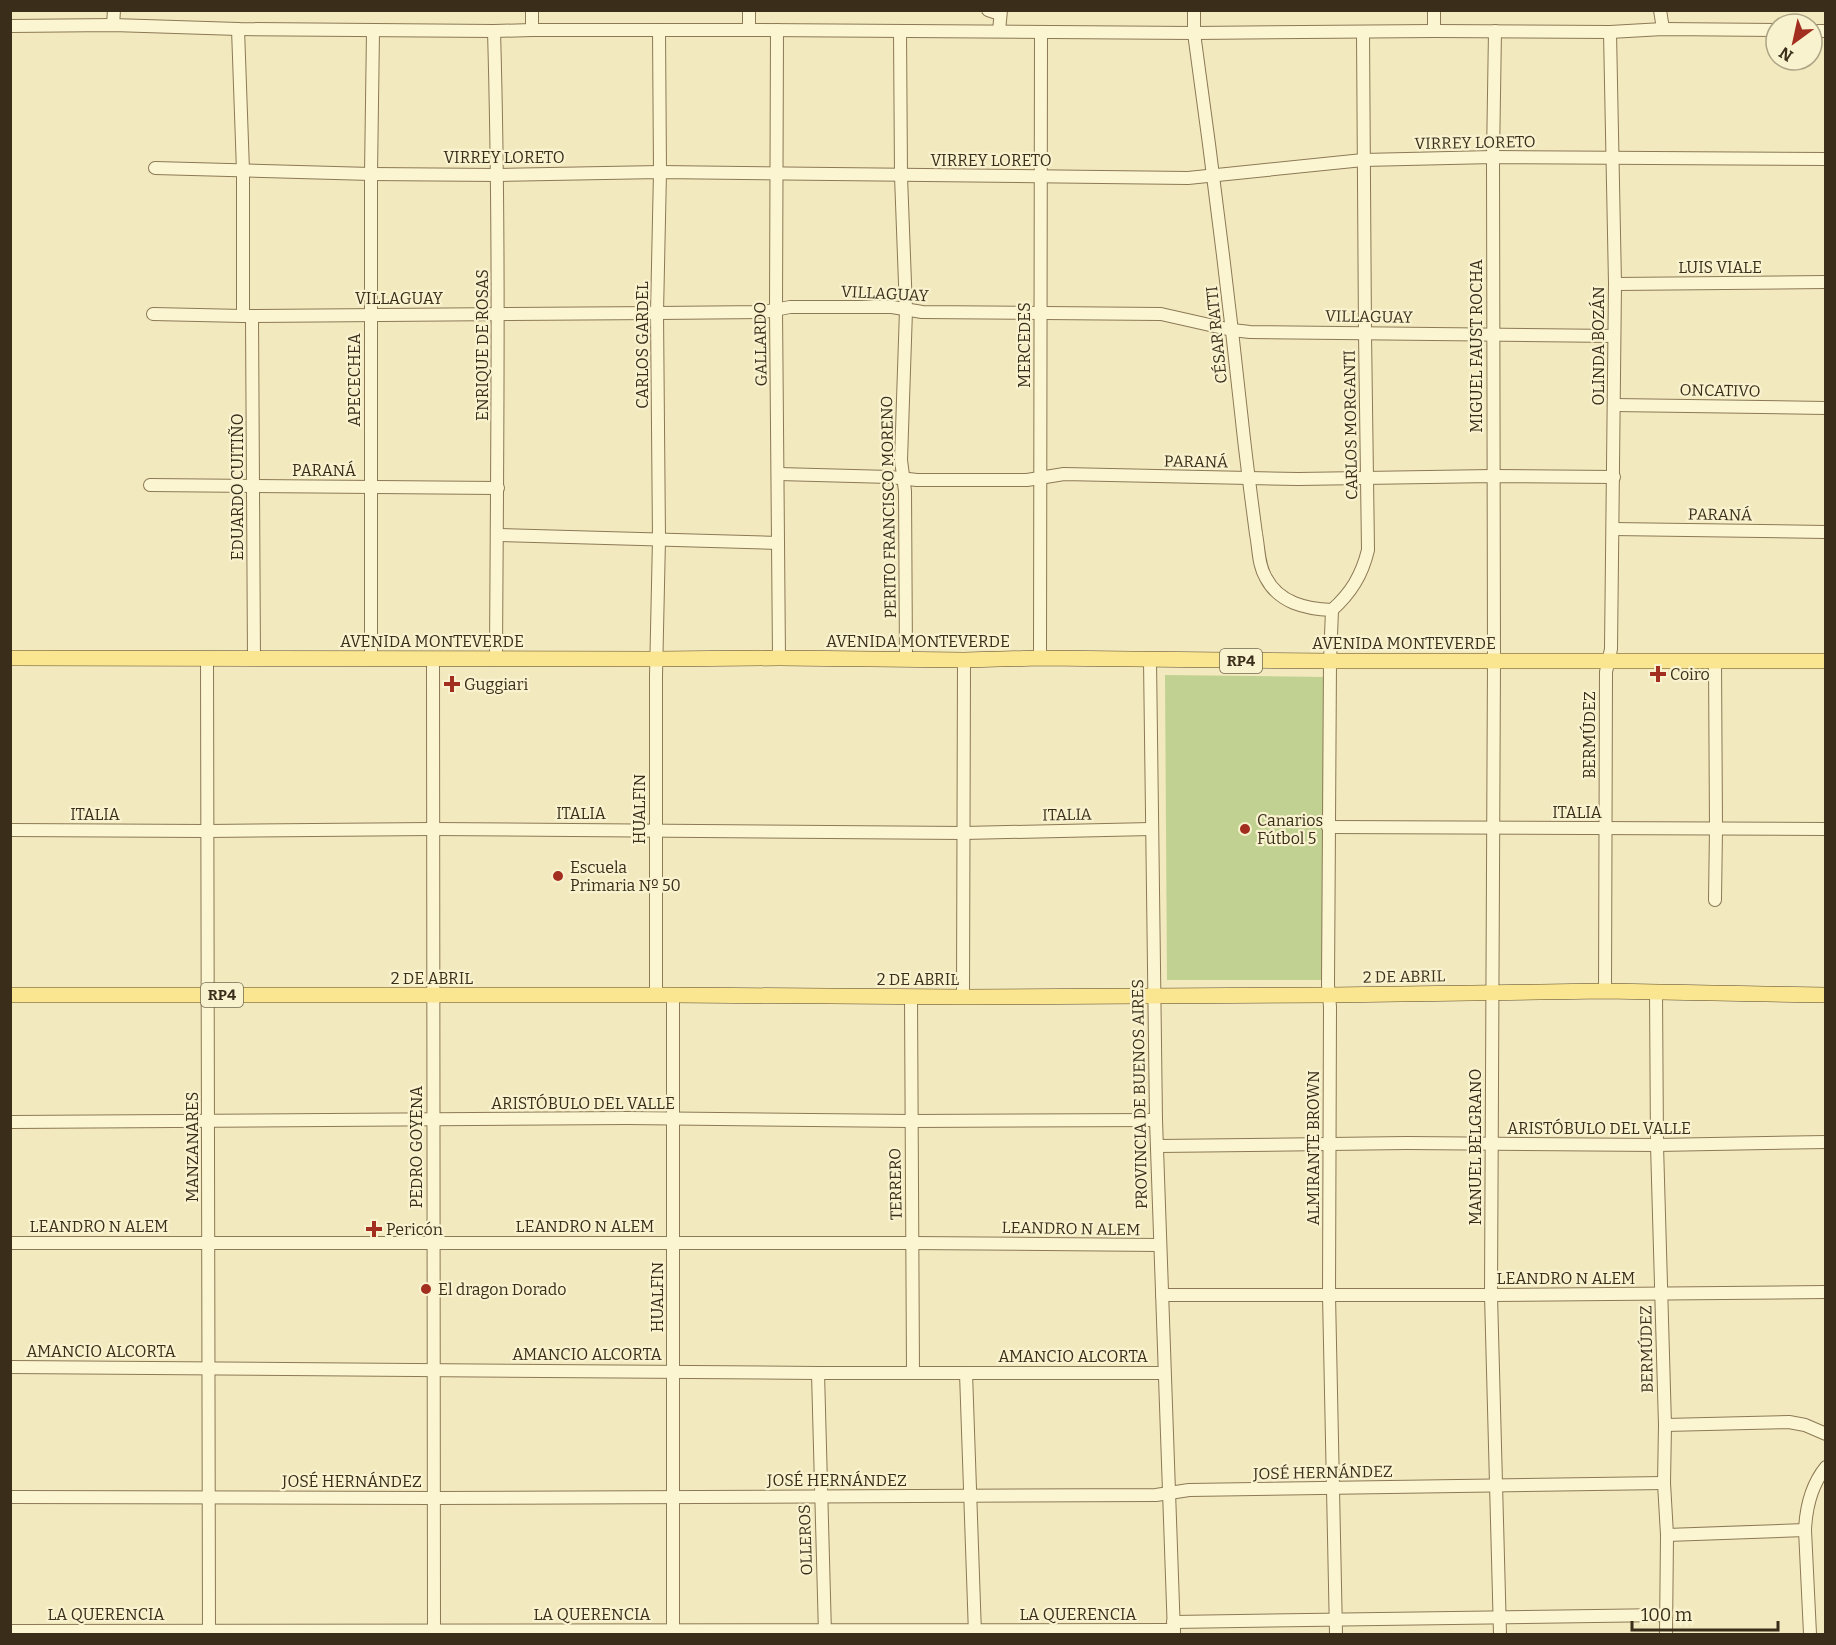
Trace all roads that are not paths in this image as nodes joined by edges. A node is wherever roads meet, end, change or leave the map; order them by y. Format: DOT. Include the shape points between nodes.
graph roads {
  1 [pos="114,10"];
  2 [pos="532,10"];
  3 [pos="749,10"];
  4 [pos="1194,10"];
  5 [pos="1434,10"];
  6 [pos="1660,10"];
  7 [pos="996,12"];
  8 [pos="113,25"];
  9 [pos="10,26"];
  10 [pos="238,29"];
  11 [pos="1663,29"];
  12 [pos="532,30"];
  13 [pos="659,30"];
  14 [pos="749,30"];
  15 [pos="777,30"];
  16 [pos="1764,30"];
  17 [pos="373,31"];
  18 [pos="900,31"];
  19 [pos="999,31"];
  20 [pos="1434,31"];
  21 [pos="1495,31"];
  22 [pos="494,32"];
  23 [pos="1041,32"];
  24 [pos="1364,32"];
  25 [pos="1610,32"];
  26 [pos="1194,33"];
  27 [pos="1493,157"];
  28 [pos="1612,158"];
  29 [pos="1826,159"];
  30 [pos="1363,160"];
  31 [pos="154,168"];
  32 [pos="243,171"];
  33 [pos="660,172"];
  34 [pos="777,173"];
  35 [pos="371,174"];
  36 [pos="498,175"];
  37 [pos="1214,175"];
  38 [pos="900,176"];
  39 [pos="1042,177"];
  40 [pos="1826,282"];
  41 [pos="1615,284"];
  42 [pos="776,310"];
  43 [pos="906,310"];
  44 [pos="499,313"];
  45 [pos="657,313"];
  46 [pos="1041,313"];
  47 [pos="153,314"];
  48 [pos="371,314"];
  49 [pos="247,316"];
  50 [pos="1232,330"];
  51 [pos="1365,333"];
  52 [pos="1493,334"];
  53 [pos="1614,336"];
  54 [pos="1614,405"];
  55 [pos="1826,408"];
  56 [pos="779,474"];
  57 [pos="1493,476"];
  58 [pos="902,477"];
  59 [pos="1367,477"];
  60 [pos="1614,477"];
  61 [pos="1040,478"];
  62 [pos="1248,478"];
  63 [pos="150,485"];
  64 [pos="370,486"];
  65 [pos="254,487"];
  66 [pos="498,488"];
  67 [pos="1613,530"];
  68 [pos="1826,532"];
  69 [pos="497,535"];
  70 [pos="659,539"];
  71 [pos="778,543"];
  72 [pos="1332,610"];
  73 [pos="10,658"];
  74 [pos="371,658"];
  75 [pos="779,658"];
  76 [pos="1040,658"];
  77 [pos="207,659"];
  78 [pos="254,659"];
  79 [pos="433,659"];
  80 [pos="496,659"];
  81 [pos="906,659"];
  82 [pos="656,660"];
  83 [pos="964,660"];
  84 [pos="1150,660"];
  85 [pos="1494,660"];
  86 [pos="1609,661"];
  87 [pos="1826,661"];
  88 [pos="1330,662"];
  89 [pos="1715,662"];
  90 [pos="1328,827"];
  91 [pos="1493,828"];
  92 [pos="1605,828"];
  93 [pos="1716,828"];
  94 [pos="432,829"];
  95 [pos="1151,829"];
  96 [pos="1826,829"];
  97 [pos="10,830"];
  98 [pos="655,830"];
  99 [pos="207,831"];
  100 [pos="964,833"];
  101 [pos="1715,900"];
  102 [pos="1605,991"];
  103 [pos="1492,992"];
  104 [pos="1656,992"];
  105 [pos="10,995"];
  106 [pos="208,995"];
  107 [pos="656,995"];
  108 [pos="673,995"];
  109 [pos="1329,995"];
  110 [pos="1826,995"];
  111 [pos="433,996"];
  112 [pos="1153,996"];
  113 [pos="911,997"];
  114 [pos="963,997"];
  115 [pos="673,1119"];
  116 [pos="208,1120"];
  117 [pos="1156,1120"];
  118 [pos="433,1121"];
  119 [pos="911,1121"];
  120 [pos="10,1122"];
  121 [pos="1826,1143"];
  122 [pos="1330,1144"];
  123 [pos="1492,1145"];
  124 [pos="1657,1145"];
  125 [pos="1158,1146"];
  126 [pos="208,1242"];
  127 [pos="433,1242"];
  128 [pos="10,1243"];
  129 [pos="673,1243"];
  130 [pos="912,1243"];
  131 [pos="1160,1245"];
  132 [pos="1826,1292"];
  133 [pos="1661,1294"];
  134 [pos="1162,1295"];
  135 [pos="1329,1295"];
  136 [pos="1491,1295"];
  137 [pos="10,1367"];
  138 [pos="209,1369"];
  139 [pos="433,1370"];
  140 [pos="673,1371"];
  141 [pos="913,1372"];
  142 [pos="818,1373"];
  143 [pos="966,1373"];
  144 [pos="1164,1373"];
  145 [pos="1665,1425"];
  146 [pos="1826,1434"];
  147 [pos="1826,1467"];
  148 [pos="1664,1483"];
  149 [pos="1496,1485"];
  150 [pos="1333,1489"];
  151 [pos="1169,1494"];
  152 [pos="208,1496"];
  153 [pos="970,1496"];
  154 [pos="10,1497"];
  155 [pos="674,1497"];
  156 [pos="820,1497"];
  157 [pos="434,1498"];
  158 [pos="1804,1530"];
  159 [pos="1667,1535"];
  160 [pos="1666,1616"];
  161 [pos="1499,1617"];
  162 [pos="1335,1621"];
  163 [pos="1174,1629"];
  164 [pos="10,1631"];
  165 [pos="209,1632"];
  166 [pos="673,1632"];
  167 [pos="975,1632"];
  168 [pos="434,1633"];
  169 [pos="825,1633"];
  170 [pos="1336,1635"];
  171 [pos="1500,1635"];
  172 [pos="1666,1635"];
  173 [pos="1810,1635"];
  1 -- 8 [label="street"];
  2 -- 12 [label="street"];
  3 -- 14 [label="street"];
  4 -- 26 [label="street, CÉSAR RATTI"];
  5 -- 20 [label="street"];
  6 -- 11 [label="street"];
  7 -- 19 [label="street"];
  8 -- 9 [label="street"];
  8 -- 10 [label="street"];
  10 -- 17 [label="street"];
  10 -- 32 [label="street, EDUARDO CUITIÑO"];
  11 -- 16 [label="street"];
  11 -- 25 [label="street"];
  12 -- 13 [label="street"];
  12 -- 22 [label="street"];
  13 -- 14 [label="street"];
  13 -- 33 [label="street, CARLOS GARDEL"];
  14 -- 15 [label="street"];
  15 -- 18 [label="street"];
  15 -- 34 [label="street, GALLARDO"];
  17 -- 22 [label="street"];
  17 -- 35 [label="street, APECECHEA"];
  18 -- 19 [label="street"];
  18 -- 38 [label="street, PERITO FRANCISCO MORENO"];
  19 -- 23 [label="street"];
  20 -- 21 [label="street"];
  20 -- 24 [label="street"];
  21 -- 25 [label="street"];
  21 -- 27 [label="street, MIGUEL FAUST ROCHA"];
  22 -- 36 [label="street, ENRIQUE DE ROSAS"];
  23 -- 26 [label="street"];
  23 -- 39 [label="street, MERCEDES"];
  24 -- 26 [label="street"];
  24 -- 30 [label="street, CARLOS MORGANTI"];
  25 -- 28 [label="street, OLINDA BOZÁN"];
  26 -- 37 [label="street, CÉSAR RATTI"];
  27 -- 28 [label="street, VIRREY LORETO"];
  27 -- 30 [label="street, VIRREY LORETO"];
  27 -- 52 [label="street, MIGUEL FAUST ROCHA"];
  28 -- 29 [label="street, VIRREY LORETO"];
  28 -- 41 [label="street, OLINDA BOZÁN"];
  30 -- 37 [label="street, VIRREY LORETO"];
  30 -- 51 [label="street, CARLOS MORGANTI"];
  31 -- 32 [label="street, VIRREY LORETO"];
  32 -- 35 [label="street, VIRREY LORETO"];
  32 -- 49 [label="street, EDUARDO CUITIÑO"];
  33 -- 34 [label="street, VIRREY LORETO"];
  33 -- 36 [label="street, VIRREY LORETO"];
  33 -- 45 [label="street, CARLOS GARDEL"];
  34 -- 38 [label="street, VIRREY LORETO"];
  34 -- 42 [label="street, GALLARDO"];
  35 -- 36 [label="street, VIRREY LORETO"];
  35 -- 48 [label="street, APECECHEA"];
  36 -- 44 [label="street, ENRIQUE DE ROSAS"];
  37 -- 39 [label="street, VIRREY LORETO"];
  37 -- 50 [label="street, CÉSAR RATTI"];
  38 -- 39 [label="street, VIRREY LORETO"];
  38 -- 43 [label="street, PERITO FRANCISCO MORENO"];
  39 -- 46 [label="street, MERCEDES"];
  40 -- 41 [label="street, LUIS VIALE"];
  41 -- 53 [label="street, OLINDA BOZÁN"];
  42 -- 43 [label="street, VILLAGUAY"];
  42 -- 45 [label="street, VILLAGUAY"];
  42 -- 56 [label="street, GALLARDO"];
  43 -- 46 [label="street, VILLAGUAY"];
  43 -- 58 [label="street, PERITO FRANCISCO MORENO"];
  44 -- 45 [label="street, VILLAGUAY"];
  44 -- 48 [label="street, VILLAGUAY"];
  44 -- 66 [label="street, ENRIQUE DE ROSAS"];
  45 -- 70 [label="street, CARLOS GARDEL"];
  46 -- 50 [label="street, VILLAGUAY" via="1161,314"];
  46 -- 61 [label="street, MERCEDES"];
  47 -- 49 [label="street, VILLAGUAY"];
  48 -- 49 [label="street, VILLAGUAY"];
  48 -- 64 [label="street, APECECHEA"];
  49 -- 65 [label="street, EDUARDO CUITIÑO"];
  50 -- 51 [label="street, VILLAGUAY"];
  50 -- 62 [label="street, CÉSAR RATTI"];
  51 -- 52 [label="street, VILLAGUAY"];
  51 -- 59 [label="street, CARLOS MORGANTI"];
  52 -- 53 [label="street, VILLAGUAY"];
  52 -- 57 [label="street, MIGUEL FAUST ROCHA"];
  53 -- 54 [label="street, OLINDA BOZÁN"];
  54 -- 55 [label="street, ONCATIVO"];
  54 -- 60 [label="street, OLINDA BOZÁN"];
  56 -- 58 [label="street, PARANÁ"];
  56 -- 71 [label="street, GALLARDO"];
  57 -- 59 [label="street, PARANÁ"];
  57 -- 60 [label="street, PARANÁ"];
  57 -- 85 [label="street, MIGUEL FAUST ROCHA"];
  58 -- 61 [label="street, PARANÁ"];
  58 -- 81 [label="street, PERITO FRANCISCO MORENO"];
  59 -- 62 [label="street, PARANÁ"];
  59 -- 72 [label="street, CARLOS MORGANTI" via="1368,550 1364,567"];
  60 -- 67 [label="street, OLINDA BOZÁN"];
  61 -- 62 [label="street, PARANÁ" via="1064,474"];
  61 -- 76 [label="street, MERCEDES"];
  62 -- 72 [label="street, CÉSAR RATTI" via="1260,564 1266,578 1275,591 1291,602 1311,609"];
  63 -- 65 [label="street, PARANÁ"];
  64 -- 65 [label="street, PARANÁ"];
  64 -- 66 [label="street, PARANÁ"];
  64 -- 74 [label="street, APECECHEA"];
  65 -- 78 [label="street, EDUARDO CUITIÑO"];
  66 -- 69 [label="street, ENRIQUE DE ROSAS"];
  67 -- 68 [label="street, PARANÁ"];
  67 -- 86 [label="street, OLINDA BOZÁN"];
  69 -- 70 [label="street"];
  69 -- 80 [label="street, ENRIQUE DE ROSAS"];
  70 -- 71 [label="street"];
  70 -- 82 [label="street, CARLOS GARDEL"];
  71 -- 75 [label="street, GALLARDO"];
  72 -- 88 [label="street"];
  73 -- 77 [label="main road, AVENIDA MONTEVERDE / RP4"];
  74 -- 78 [label="main road, AVENIDA MONTEVERDE / RP4"];
  74 -- 79 [label="main road, AVENIDA MONTEVERDE / RP4"];
  75 -- 81 [label="main road, AVENIDA MONTEVERDE / RP4"];
  75 -- 82 [label="main road, AVENIDA MONTEVERDE / RP4"];
  76 -- 83 [label="main road, AVENIDA MONTEVERDE / RP4"];
  76 -- 84 [label="main road, AVENIDA MONTEVERDE / RP4"];
  77 -- 78 [label="main road, AVENIDA MONTEVERDE / RP4"];
  77 -- 99 [label="street, MANZANARES"];
  79 -- 80 [label="main road, AVENIDA MONTEVERDE / RP4"];
  79 -- 94 [label="street, PEDRO GOYENA"];
  80 -- 82 [label="main road, AVENIDA MONTEVERDE / RP4"];
  81 -- 83 [label="main road, AVENIDA MONTEVERDE / RP4"];
  82 -- 98 [label="street, HUALFIN"];
  83 -- 100 [label="street"];
  84 -- 88 [label="main road, AVENIDA MONTEVERDE / RP4"];
  84 -- 95 [label="street, PROVINCIA DE BUENOS AIRES"];
  85 -- 86 [label="main road, AVENIDA MONTEVERDE / RP4"];
  85 -- 88 [label="main road, AVENIDA MONTEVERDE / RP4"];
  85 -- 91 [label="street, MANUEL BELGRANO"];
  86 -- 89 [label="main road, AVENIDA MONTEVERDE / RP4"];
  86 -- 92 [label="street, BERMÚDEZ"];
  87 -- 89 [label="main road, AVENIDA MONTEVERDE / RP4"];
  88 -- 90 [label="street, ALMIRANTE BROWN"];
  89 -- 93 [label="street"];
  90 -- 91 [label="street, ITALIA"];
  90 -- 109 [label="street, ALMIRANTE BROWN"];
  91 -- 92 [label="street, ITALIA"];
  91 -- 103 [label="street, MANUEL BELGRANO"];
  92 -- 93 [label="street, ITALIA"];
  92 -- 102 [label="street, BERMÚDEZ"];
  93 -- 96 [label="street, ITALIA"];
  93 -- 101 [label="street"];
  94 -- 98 [label="street, ITALIA"];
  94 -- 99 [label="street, ITALIA"];
  94 -- 111 [label="street, PEDRO GOYENA"];
  95 -- 100 [label="street, ITALIA"];
  95 -- 112 [label="street, PROVINCIA DE BUENOS AIRES"];
  97 -- 99 [label="street, ITALIA"];
  98 -- 100 [label="street, ITALIA"];
  98 -- 107 [label="street, HUALFIN"];
  99 -- 106 [label="street, MANZANARES"];
  100 -- 114 [label="street"];
  102 -- 103 [label="main road, 2 DE ABRIL / RP4"];
  102 -- 104 [label="main road, 2 DE ABRIL / RP4"];
  103 -- 109 [label="main road, 2 DE ABRIL / RP4"];
  103 -- 123 [label="street, MANUEL BELGRANO"];
  104 -- 110 [label="main road, 2 DE ABRIL / RP4"];
  104 -- 124 [label="street, BERMÚDEZ"];
  105 -- 106 [label="main road, 2 DE ABRIL / RP4"];
  106 -- 111 [label="main road, 2 DE ABRIL / RP4"];
  106 -- 116 [label="street, MANZANARES"];
  107 -- 108 [label="main road, 2 DE ABRIL / RP4"];
  107 -- 111 [label="main road, 2 DE ABRIL / RP4"];
  108 -- 113 [label="main road, 2 DE ABRIL / RP4"];
  108 -- 115 [label="street, HUALFIN"];
  109 -- 112 [label="main road, 2 DE ABRIL / RP4"];
  109 -- 122 [label="street, ALMIRANTE BROWN"];
  111 -- 118 [label="street, PEDRO GOYENA"];
  112 -- 114 [label="main road, 2 DE ABRIL / RP4"];
  112 -- 117 [label="street, PROVINCIA DE BUENOS AIRES"];
  113 -- 114 [label="main road, 2 DE ABRIL / RP4"];
  113 -- 119 [label="street, TERRERO"];
  115 -- 118 [label="street, ARISTÓBULO DEL VALLE"];
  115 -- 119 [label="street, ARISTÓBULO DEL VALLE"];
  115 -- 129 [label="street, HUALFIN"];
  116 -- 118 [label="street, ARISTÓBULO DEL VALLE"];
  116 -- 120 [label="street, ARISTÓBULO DEL VALLE"];
  116 -- 126 [label="street, MANZANARES"];
  117 -- 119 [label="street, ARISTÓBULO DEL VALLE"];
  117 -- 125 [label="street, PROVINCIA DE BUENOS AIRES"];
  118 -- 127 [label="street, PEDRO GOYENA"];
  119 -- 130 [label="street, TERRERO"];
  121 -- 124 [label="street, ARISTÓBULO DEL VALLE"];
  122 -- 123 [label="street, ARISTÓBULO DEL VALLE"];
  122 -- 125 [label="street, ARISTÓBULO DEL VALLE"];
  122 -- 135 [label="street, ALMIRANTE BROWN"];
  123 -- 124 [label="street, ARISTÓBULO DEL VALLE"];
  123 -- 136 [label="street, MANUEL BELGRANO"];
  124 -- 133 [label="street, BERMÚDEZ"];
  125 -- 131 [label="street, PROVINCIA DE BUENOS AIRES"];
  126 -- 127 [label="street, LEANDRO N ALEM"];
  126 -- 128 [label="street, LEANDRO N ALEM"];
  126 -- 138 [label="street, MANZANARES"];
  127 -- 129 [label="street, LEANDRO N ALEM"];
  127 -- 139 [label="street, PEDRO GOYENA"];
  129 -- 130 [label="street, LEANDRO N ALEM"];
  129 -- 140 [label="street, HUALFIN"];
  130 -- 131 [label="street, LEANDRO N ALEM"];
  130 -- 141 [label="street, TERRERO"];
  131 -- 134 [label="street, PROVINCIA DE BUENOS AIRES"];
  132 -- 133 [label="street, LEANDRO N ALEM"];
  133 -- 136 [label="street, LEANDRO N ALEM"];
  133 -- 145 [label="street, BERMÚDEZ"];
  134 -- 135 [label="street, LEANDRO N ALEM"];
  134 -- 144 [label="street, PROVINCIA DE BUENOS AIRES"];
  135 -- 136 [label="street, LEANDRO N ALEM"];
  135 -- 150 [label="street, ALMIRANTE BROWN"];
  136 -- 149 [label="street, MANUEL BELGRANO"];
  137 -- 138 [label="street, AMANCIO ALCORTA"];
  138 -- 139 [label="street, AMANCIO ALCORTA"];
  138 -- 152 [label="street, MANZANARES"];
  139 -- 140 [label="street, AMANCIO ALCORTA"];
  139 -- 157 [label="street, PEDRO GOYENA"];
  140 -- 142 [label="street, AMANCIO ALCORTA"];
  140 -- 155 [label="street, HUALFIN"];
  141 -- 142 [label="street, AMANCIO ALCORTA"];
  141 -- 143 [label="street, AMANCIO ALCORTA"];
  142 -- 156 [label="street, OLLEROS"];
  143 -- 144 [label="street, AMANCIO ALCORTA"];
  143 -- 153 [label="street"];
  144 -- 151 [label="street, PROVINCIA DE BUENOS AIRES"];
  145 -- 146 [label="street" via="1789,1422"];
  145 -- 148 [label="street, BERMÚDEZ"];
  147 -- 158 [label="street" via="1816,1482"];
  148 -- 149 [label="street, JOSÉ HERNÁNDEZ"];
  148 -- 159 [label="street, BERMÚDEZ"];
  149 -- 150 [label="street, JOSÉ HERNÁNDEZ"];
  149 -- 161 [label="street, MANUEL BELGRANO"];
  150 -- 151 [label="street, JOSÉ HERNÁNDEZ" via="1189,1490"];
  150 -- 162 [label="street, ALMIRANTE BROWN"];
  151 -- 153 [label="street, JOSÉ HERNÁNDEZ"];
  151 -- 163 [label="street, PROVINCIA DE BUENOS AIRES"];
  152 -- 154 [label="street, JOSÉ HERNÁNDEZ"];
  152 -- 157 [label="street, JOSÉ HERNÁNDEZ"];
  152 -- 165 [label="street, MANZANARES"];
  153 -- 156 [label="street, JOSÉ HERNÁNDEZ"];
  153 -- 167 [label="street"];
  155 -- 156 [label="street, JOSÉ HERNÁNDEZ"];
  155 -- 157 [label="street, JOSÉ HERNÁNDEZ"];
  155 -- 166 [label="street, HUALFIN"];
  156 -- 169 [label="street, OLLEROS"];
  157 -- 168 [label="street, PEDRO GOYENA"];
  158 -- 159 [label="street"];
  158 -- 173 [label="street"];
  159 -- 160 [label="street, BERMÚDEZ"];
  160 -- 161 [label="street, LA QUERENCIA"];
  160 -- 172 [label="street, BERMÚDEZ"];
  161 -- 162 [label="street, LA QUERENCIA"];
  161 -- 171 [label="street, MANUEL BELGRANO"];
  162 -- 163 [label="street, LA QUERENCIA"];
  162 -- 170 [label="street, ALMIRANTE BROWN"];
  163 -- 167 [label="street, LA QUERENCIA"];
  164 -- 165 [label="street, LA QUERENCIA"];
  165 -- 168 [label="street, LA QUERENCIA"];
  166 -- 168 [label="street, LA QUERENCIA"];
  166 -- 169 [label="street, LA QUERENCIA"];
  167 -- 169 [label="street, LA QUERENCIA"];
}
